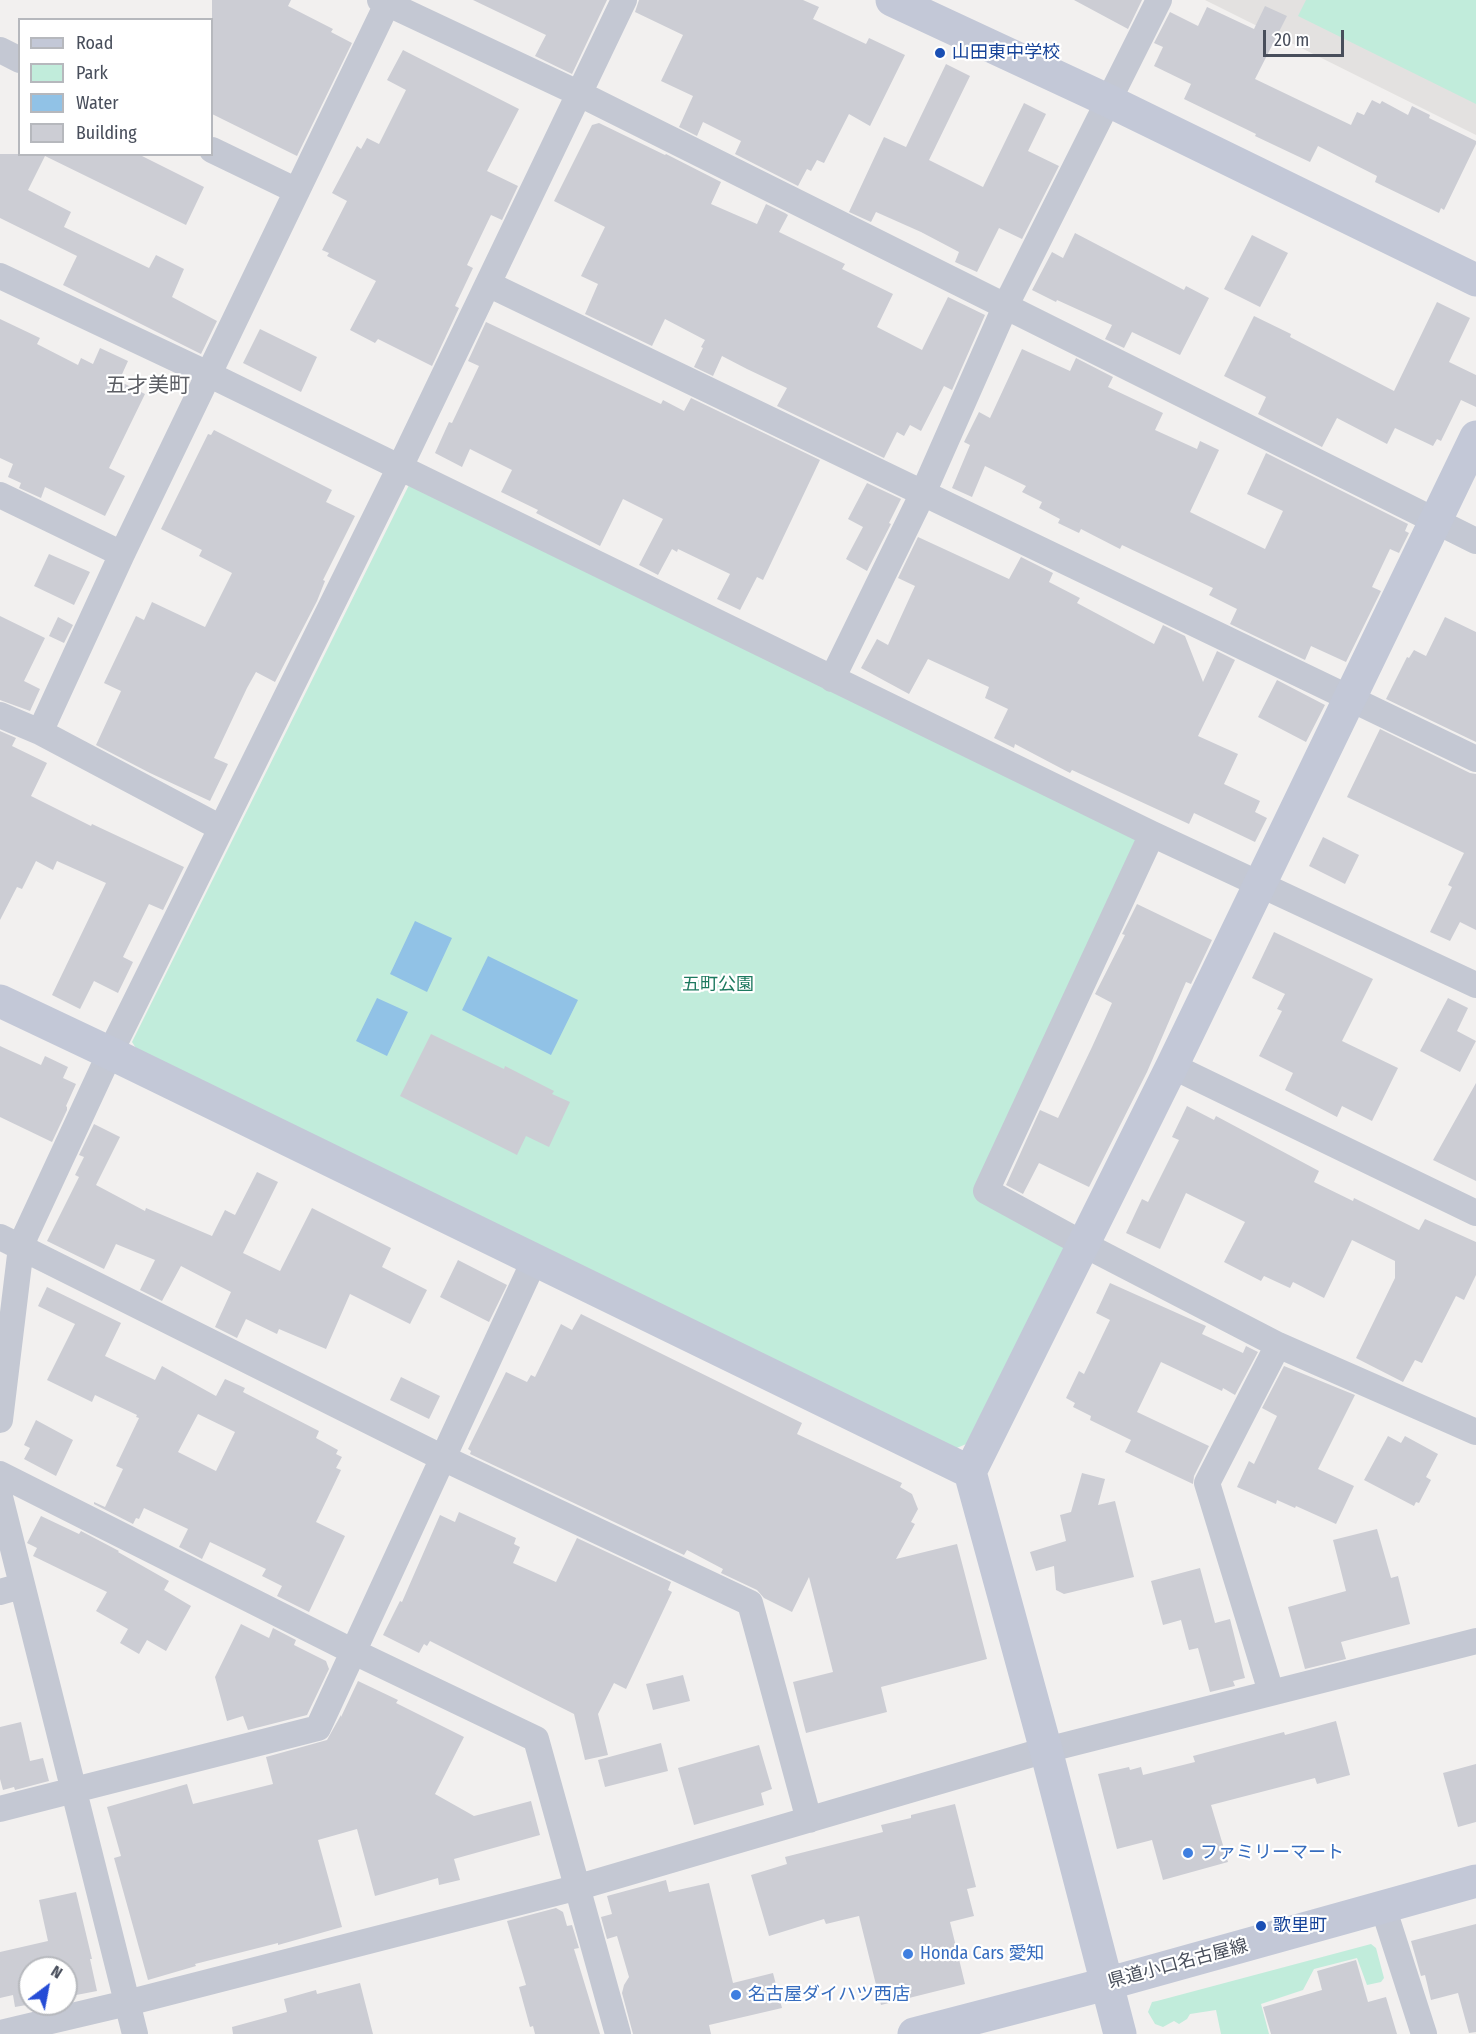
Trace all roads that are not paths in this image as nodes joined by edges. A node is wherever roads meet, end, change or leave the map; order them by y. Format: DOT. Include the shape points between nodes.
graph roads {
  1 [pos="624,0"];
  2 [pos="892,0"];
  3 [pos="1159,0"];
  4 [pos="383,2"];
  5 [pos="0,50"];
  6 [pos="18,59"];
  7 [pos="579,94"];
  8 [pos="1109,101"];
  9 [pos="213,150"];
  10 [pos="297,190"];
  11 [pos="0,276"];
  12 [pos="1476,280"];
  13 [pos="488,284"];
  14 [pos="1006,305"];
  15 [pos="208,374"];
  16 [pos="1476,438"];
  17 [pos="400,467"];
  18 [pos="923,493"];
  19 [pos="0,495"];
  20 [pos="1436,522"];
  21 [pos="1476,541"];
  22 [pos="122,554"];
  23 [pos="832,680"];
  24 [pos="1351,698"];
  25 [pos="0,715"];
  26 [pos="40,732"];
  27 [pos="1476,759"];
  28 [pos="221,828"];
  29 [pos="1152,834"];
  30 [pos="1260,885"];
  31 [pos="1476,985"];
  32 [pos="0,1001"];
  33 [pos="110,1053"];
  34 [pos="1172,1066"];
  35 [pos="1476,1214"];
  36 [pos="11,1242"];
  37 [pos="1083,1244"];
  38 [pos="534,1261"];
  39 [pos="1278,1345"];
  40 [pos="0,1420"];
  41 [pos="1476,1432"];
  42 [pos="443,1458"];
  43 [pos="970,1472"];
  44 [pos="0,1474"];
  45 [pos="0,1497"];
  46 [pos="11,1589"];
  47 [pos="1476,1641"];
  48 [pos="352,1651"];
  49 [pos="1271,1692"];
  50 [pos="1046,1750"];
  51 [pos="74,1790"];
  52 [pos="0,1809"];
  53 [pos="809,1820"];
  54 [pos="1476,1881"];
  55 [pos="579,1887"];
  56 [pos="1383,1907"];
  57 [pos="1106,1984"];
  58 [pos="127,2003"];
  59 [pos="0,2033"];
  60 [pos="135,2034"];
  61 [pos="618,2034"];
  62 [pos="914,2034"];
  63 [pos="1120,2034"];
  64 [pos="1424,2034"];
  1 -- 7 [label="street"];
  2 -- 8 [label="street"];
  3 -- 8 [label="street"];
  4 -- 7 [label="street"];
  4 -- 10 [label="street"];
  5 -- 6 [label="street"];
  7 -- 13 [label="street"];
  7 -- 14 [label="street"];
  8 -- 12 [label="street"];
  8 -- 14 [label="street"];
  9 -- 10 [label="street"];
  10 -- 15 [label="street"];
  11 -- 15 [label="street"];
  13 -- 17 [label="street"];
  13 -- 18 [label="street"];
  14 -- 18 [label="street"];
  14 -- 20 [label="street"];
  15 -- 17 [label="street"];
  15 -- 22 [label="street"];
  16 -- 20 [label="street"];
  17 -- 23 [label="street"];
  17 -- 28 [label="street"];
  18 -- 23 [label="street"];
  18 -- 24 [label="street"];
  19 -- 22 [label="street"];
  20 -- 21 [label="street"];
  20 -- 24 [label="street"];
  22 -- 26 [label="street"];
  23 -- 29 [label="street"];
  24 -- 27 [label="street"];
  24 -- 30 [label="street"];
  25 -- 26 [label="street"];
  26 -- 28 [label="street"];
  28 -- 33 [label="street"];
  29 -- 30 [label="street"];
  29 -- 37 [label="street" via="986,1191"];
  30 -- 31 [label="street"];
  30 -- 34 [label="street"];
  32 -- 33 [label="street"];
  33 -- 36 [label="street"];
  33 -- 38 [label="street"];
  34 -- 35 [label="street"];
  34 -- 37 [label="street"];
  36 -- 40 [label="street"];
  36 -- 42 [label="street"];
  37 -- 39 [label="street"];
  37 -- 43 [label="street"];
  38 -- 42 [label="street"];
  38 -- 43 [label="street"];
  39 -- 41 [label="street"];
  39 -- 49 [label="street" via="1207,1483"];
  42 -- 48 [label="street"];
  42 -- 53 [label="street" via="750,1603"];
  43 -- 50 [label="street"];
  44 -- 48 [label="street"];
  45 -- 46 [label="street"];
  46 -- 51 [label="street"];
  47 -- 49 [label="street"];
  48 -- 51 [label="street" via="318,1728"];
  48 -- 55 [label="street" via="536,1739"];
  49 -- 50 [label="street"];
  50 -- 53 [label="street"];
  50 -- 57 [label="street"];
  51 -- 52 [label="street"];
  51 -- 58 [label="street"];
  53 -- 55 [label="street"];
  54 -- 56 [label="street, 県道小口名古屋線"];
  55 -- 58 [label="street"];
  55 -- 61 [label="street"];
  56 -- 57 [label="street, 県道小口名古屋線"];
  56 -- 64 [label="street"];
  57 -- 62 [label="street, 県道小口名古屋線"];
  57 -- 63 [label="street"];
  58 -- 59 [label="street"];
  58 -- 60 [label="street"];
}
